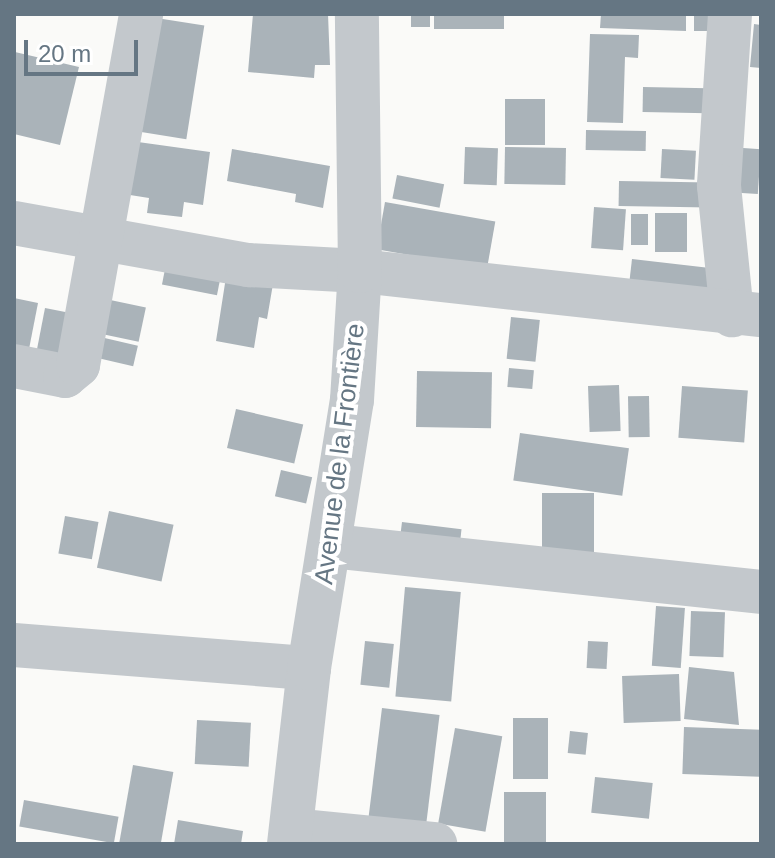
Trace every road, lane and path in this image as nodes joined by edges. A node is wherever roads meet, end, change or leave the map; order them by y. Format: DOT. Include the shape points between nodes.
graph roads {
  1 [pos="141,14"];
  2 [pos="357,14"];
  3 [pos="730,14"];
  4 [pos="14,223"];
  5 [pos="104,239"];
  6 [pos="360,271"];
  7 [pos="746,315"];
  8 [pos="14,366"];
  9 [pos="332,546"];
  10 [pos="761,592"];
  11 [pos="14,645"];
  12 [pos="309,668"];
  13 [pos="290,837"];
  14 [pos="435,844"];
  1 -- 5 [label="street"];
  2 -- 6 [label="street, Avenue de la Frontière"];
  3 -- 7 [label="street" via="719,186"];
  4 -- 5 [label="street"];
  5 -- 6 [label="street" via="248,265"];
  5 -- 8 [label="street" via="74,374"];
  6 -- 7 [label="street"];
  6 -- 9 [label="street, Avenue de la Frontière" via="352,400"];
  9 -- 10 [label="street"];
  9 -- 12 [label="street, Avenue de la Frontière"];
  11 -- 12 [label="street"];
  12 -- 13 [label="street, Avenue de la Frontière"];
  13 -- 14 [label="street"];
}
